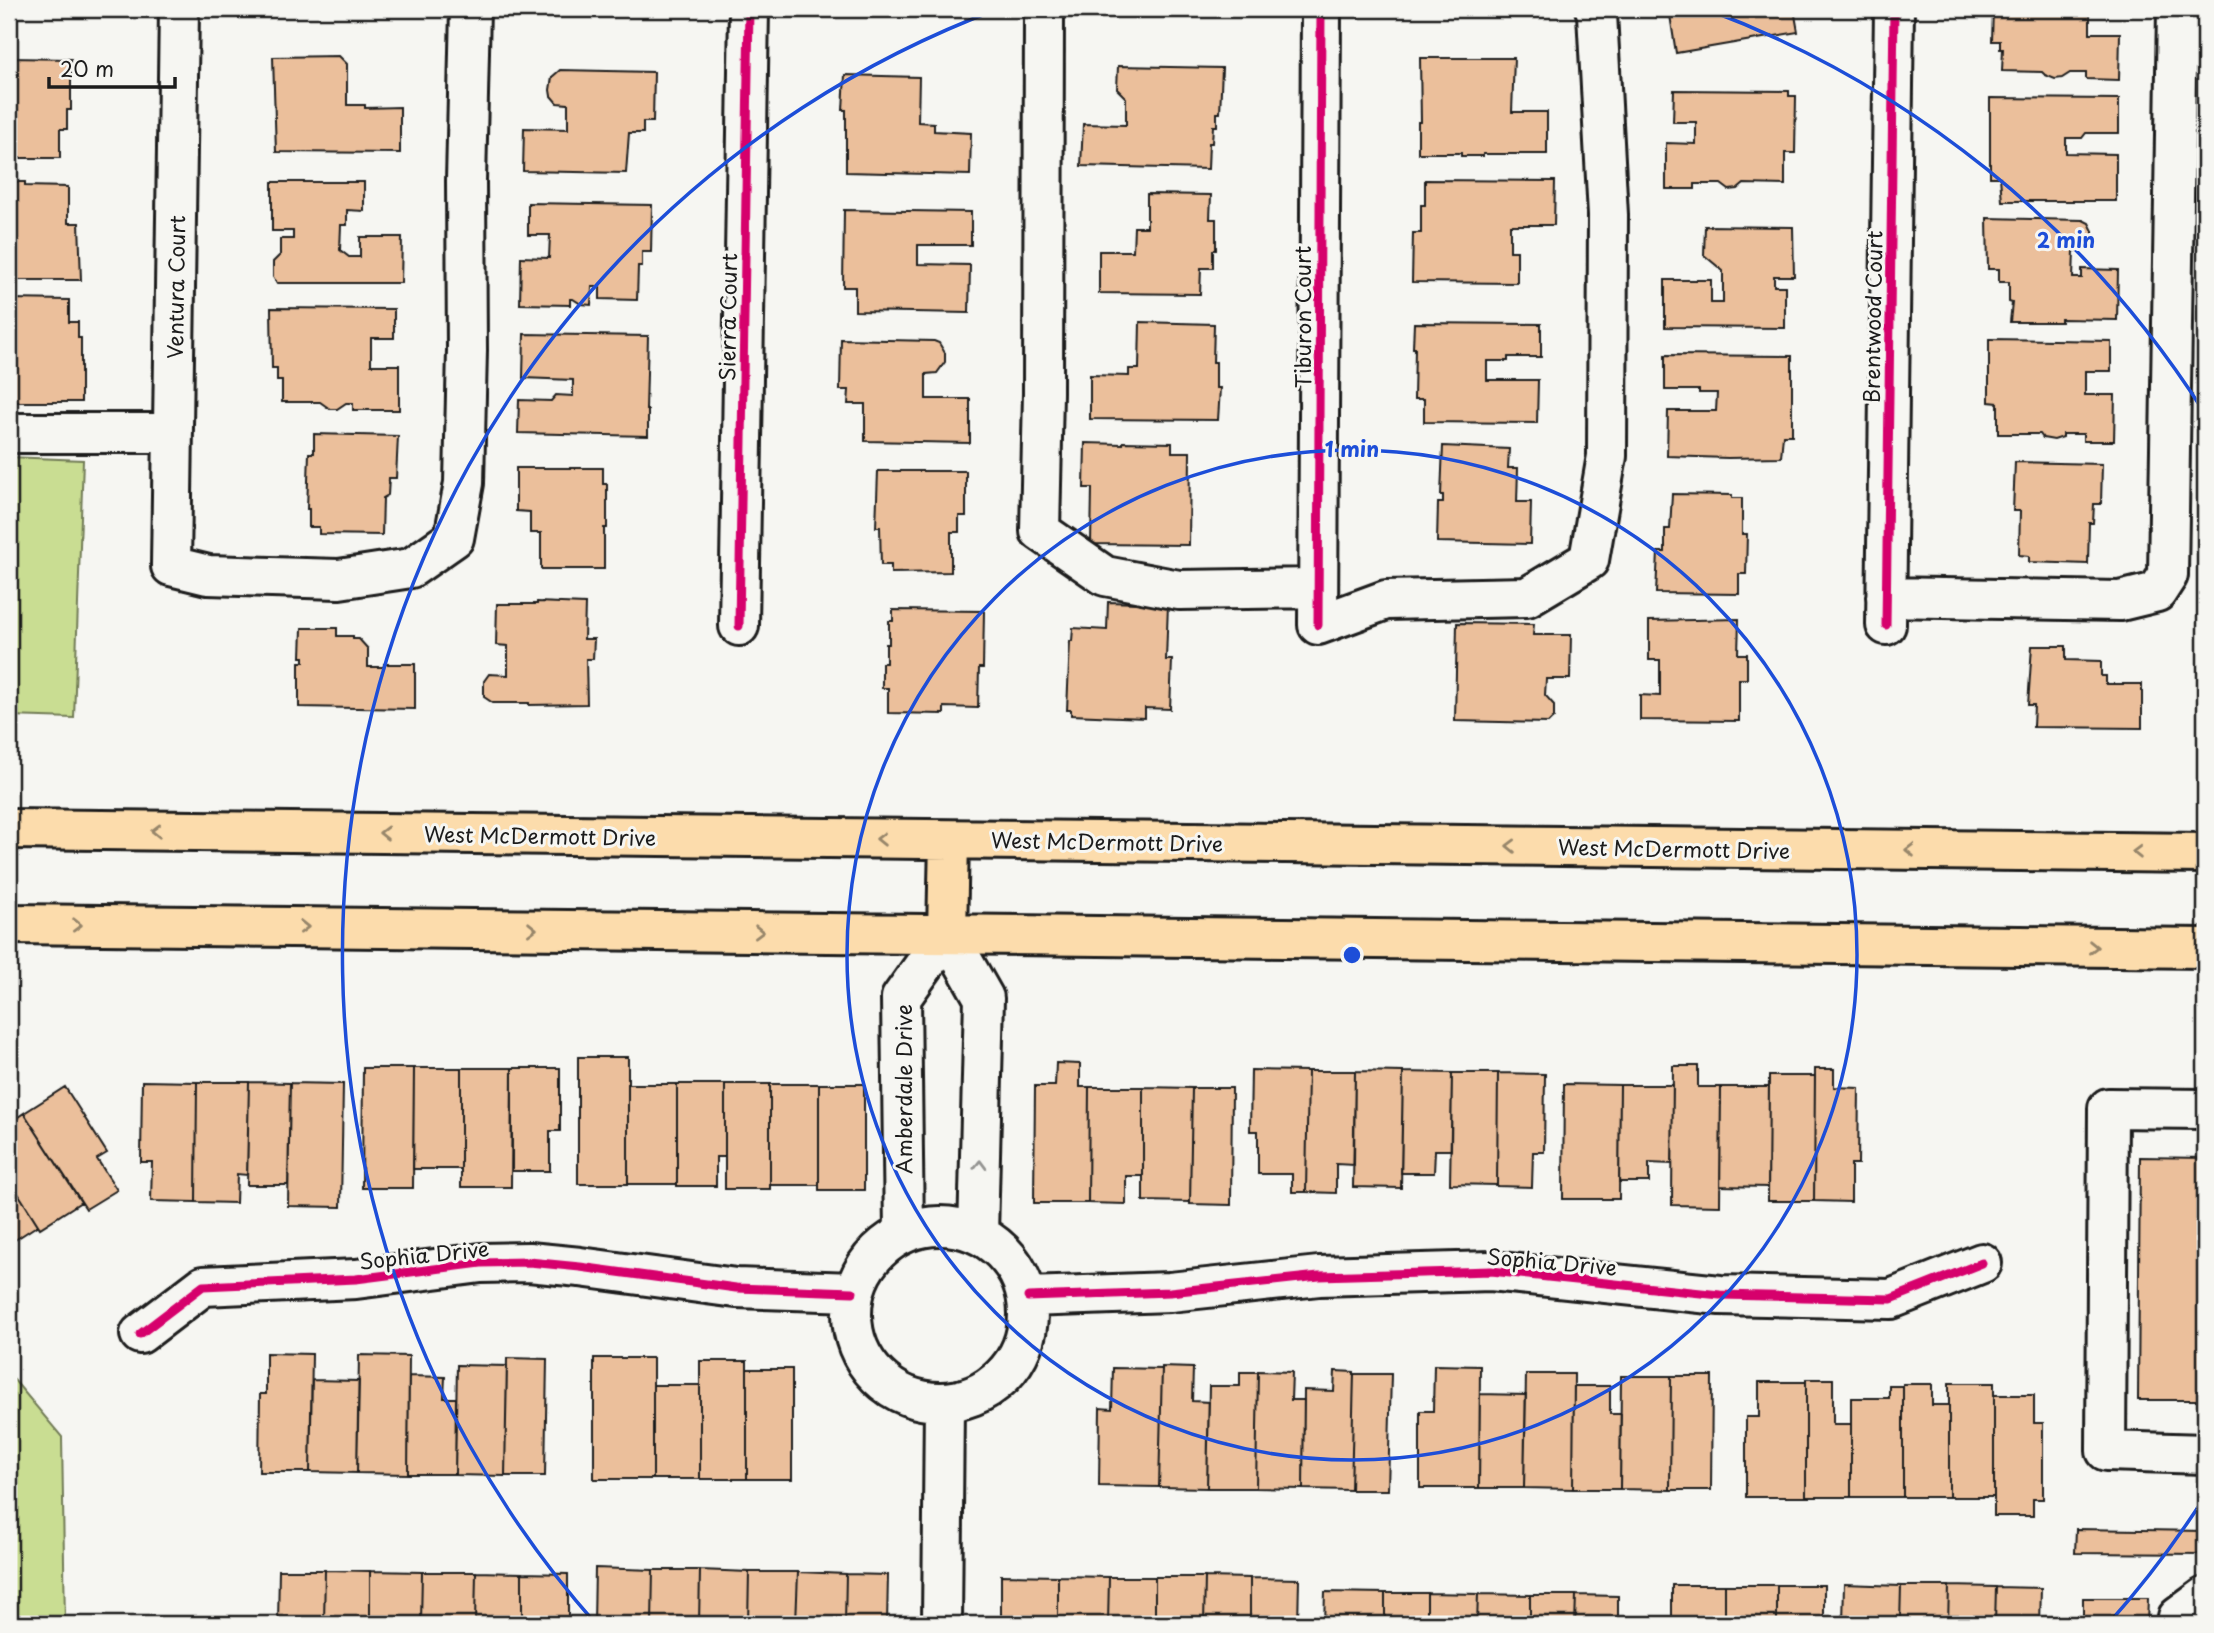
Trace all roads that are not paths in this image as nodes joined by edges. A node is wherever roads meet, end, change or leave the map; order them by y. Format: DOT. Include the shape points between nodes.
graph roads {
  1 [pos="179,9"];
  2 [pos="470,9"];
  3 [pos="749,9"];
  4 [pos="1044,9"];
  5 [pos="1321,9"];
  6 [pos="1594,9"];
  7 [pos="1894,9"];
  8 [pos="2177,9"];
  9 [pos="9,433"];
  10 [pos="173,433"];
  11 [pos="1318,607"];
  12 [pos="739,626"];
  13 [pos="9,829"];
  14 [pos="949,840"];
  15 [pos="2205,853"];
  16 [pos="9,924"];
  17 [pos="947,933"];
  18 [pos="2205,948"];
  19 [pos="2205,1109"];
  20 [pos="904,1233"];
  21 [pos="978,1234"];
  22 [pos="1982,1263"];
  23 [pos="853,1292"];
  24 [pos="1028,1297"];
  25 [pos="140,1334"];
  26 [pos="944,1403"];
  27 [pos="2205,1454"];
  28 [pos="2205,1597"];
  29 [pos="942,1624"];
  30 [pos="2177,1624"];
  1 -- 10 [label="street, Ventura Court"];
  2 -- 10 [label="street, Ventura Court" via="464,483 453,538 411,568 339,579 208,575 171,566"];
  3 -- 12 [label="street, Sierra Court"];
  4 -- 11 [label="street" via="1040,531 1105,576"];
  5 -- 11 [label="street, Tiburon Court"];
  6 -- 11 [label="street" via="1608,215 1607,456 1589,560 1527,597 1386,600"];
  7 -- 8 [label="street, Brentwood Court" via="1886,611 2120,601 2157,592 2168,575"];
  9 -- 10 [label="street"];
  14 -- 13 [label="main road, West McDermott Drive, one-way"];
  15 -- 14 [label="main road, West McDermott Drive, one-way"];
  14 -- 17 [label="main road"];
  16 -- 17 [label="main road, one-way"];
  17 -- 18 [label="main road, one-way"];
  17 -- 20 [label="street, Amberdale Drive" via="901,999"];
  21 -- 17 [label="street, one-way" via="984,999"];
  19 -- 27 [label="street" via="2108,1108 2106,1451"];
  20 -- 21 [label="street" via="928,1226 954,1226"];
  20 -- 23 [label="street" via="879,1249"];
  21 -- 24 [label="street" via="1002,1249 1019,1271"];
  22 -- 24 [label="street, Sophia Drive" via="1891,1299 1720,1295 1491,1271 1320,1276 1170,1292"];
  23 -- 25 [label="street, Sophia Drive" via="736,1288 580,1267 481,1263 356,1279 203,1286"];
  23 -- 26 [label="street" via="852,1322 866,1364 900,1393"];
  24 -- 26 [label="street" via="1028,1328 1019,1357 1000,1381 974,1397"];
  26 -- 29 [label="street"];
  28 -- 30 [label="street" via="2178,1617"];
}
